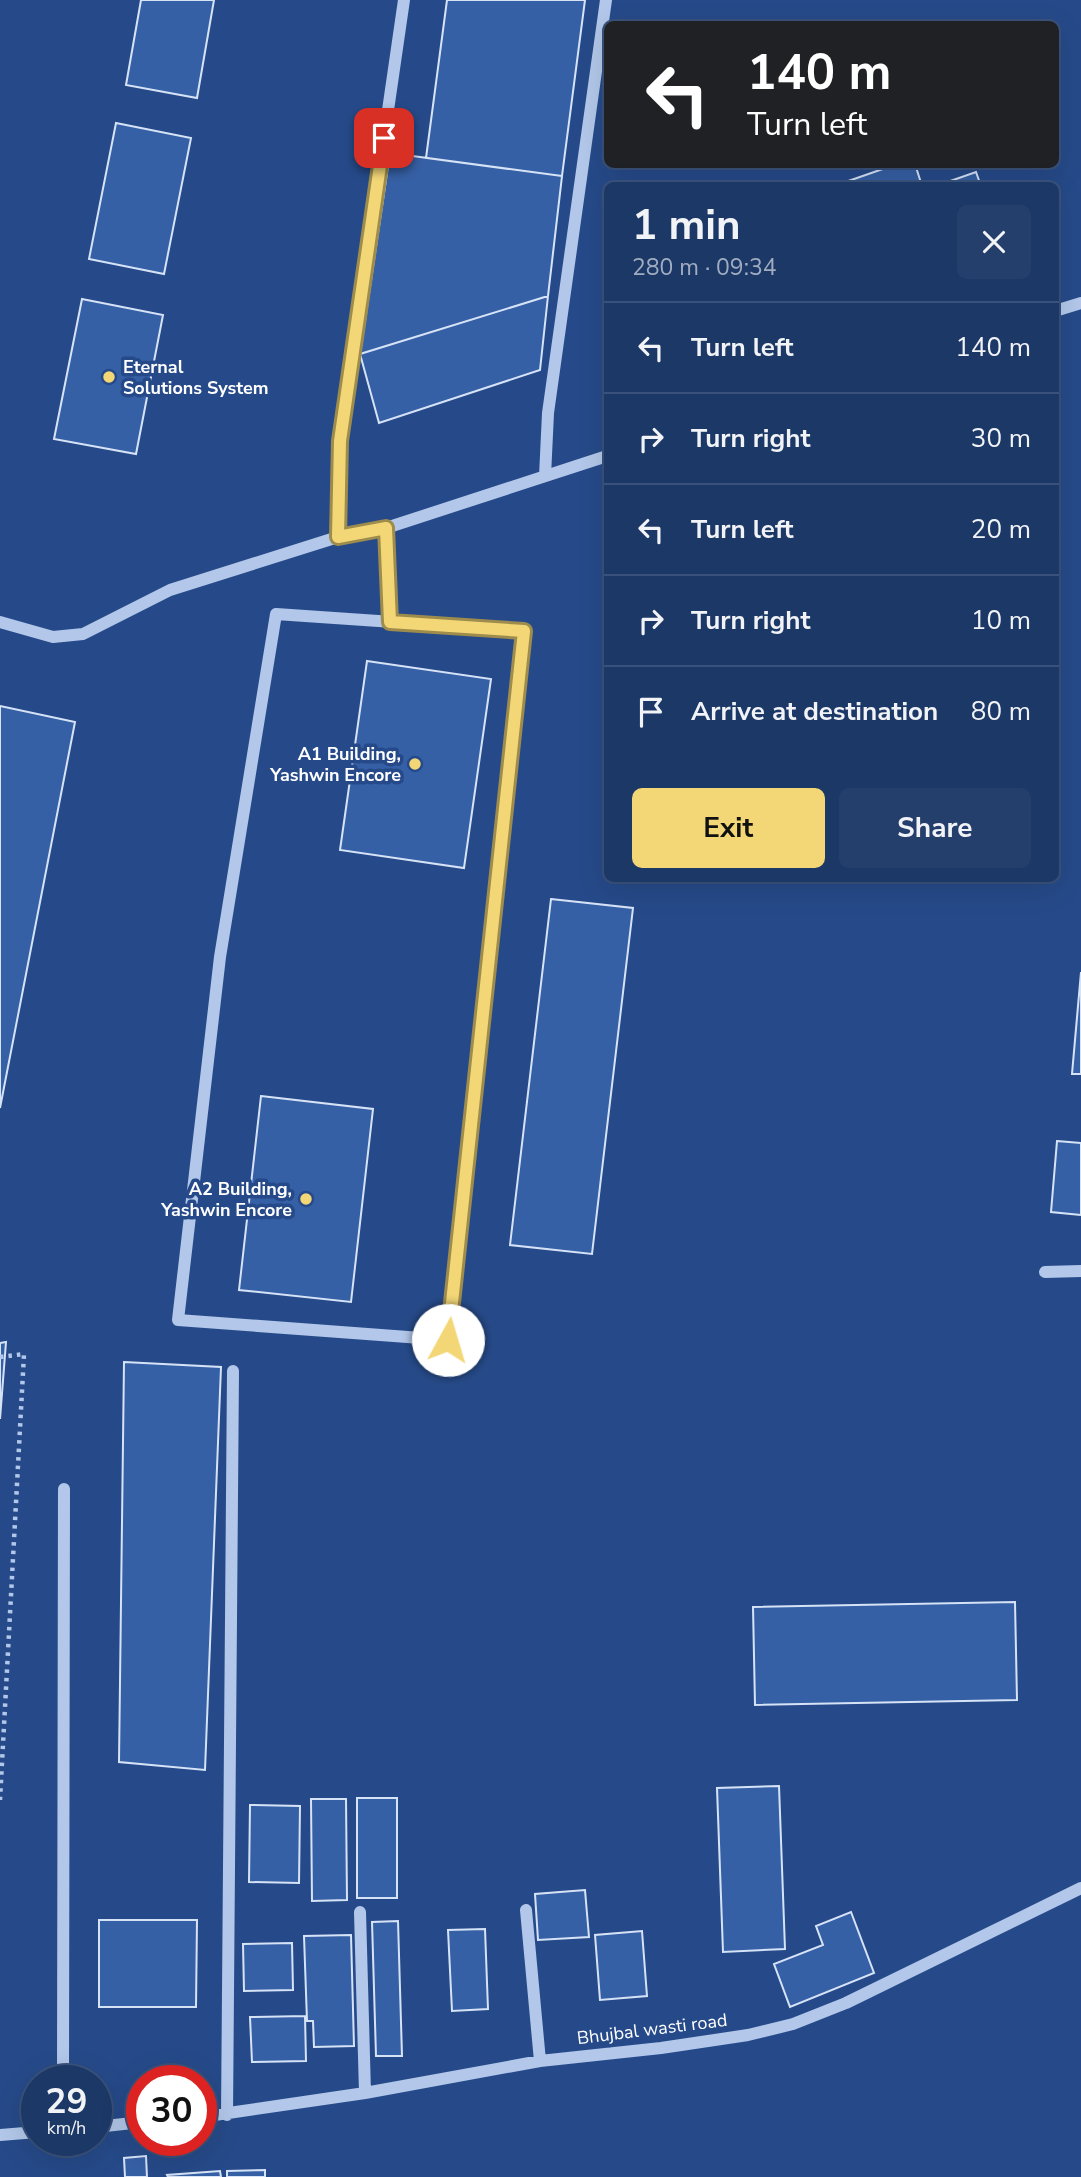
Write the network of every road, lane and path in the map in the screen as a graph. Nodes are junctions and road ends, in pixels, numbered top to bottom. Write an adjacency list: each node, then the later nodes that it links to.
1 (404, 0): 8 (street)
2 (606, 0): 6 (street)
3 (1081, 303): 4 (street)
4 (1059, 310)
5 (604, 457): 6 (street)
6 (545, 476): 7 (street)
7 (386, 528): 8 (street); 10 (street)
8 (338, 537): 9 (street)
9 (0, 622)
10 (390, 622): 10 (street)
11 (1081, 1271): 12 (street)
12 (1045, 1272)
13 (0, 1357): 16 (path)
14 (233, 1371): 23 (street)
15 (64, 1489): 21 (street)
16 (0, 1800)
17 (1081, 1888): 20 (street, Bhujbal wasti road)
18 (526, 1910): 20 (street)
19 (360, 1912): 22 (street)
20 (540, 2061): 22 (street, Bhujbal wasti road)
21 (63, 2065)
22 (365, 2093): 23 (street, Bhujbal wasti road)
23 (227, 2115): 24 (street, Bhujbal wasti road)
24 (217, 2116)
25 (21, 2133): 26 (street)
26 (0, 2135)

